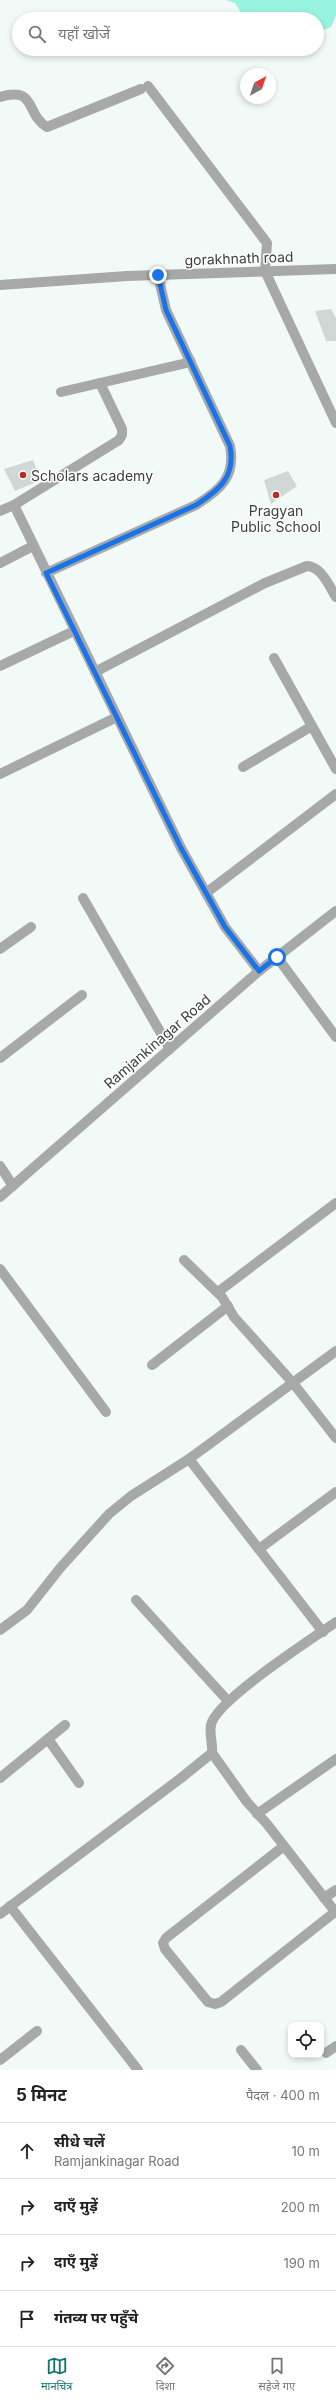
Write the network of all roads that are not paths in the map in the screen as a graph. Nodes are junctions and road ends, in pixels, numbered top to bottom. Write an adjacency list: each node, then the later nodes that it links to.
1 (0, 97): 3 (street)
2 (336, 269): 3 (street, gorakhnath road)
3 (265, 271): 4 (street, gorakhnath road); 9 (street)
4 (158, 275): 5 (street, gorakhnath road); 6 (street)
5 (0, 285)
6 (191, 362): 7 (street); 14 (street)
7 (100, 383): 8 (street); 10 (street)
8 (61, 392)
9 (336, 423)
10 (14, 505): 11 (street); 12 (street)
11 (0, 511)
12 (33, 546): 13 (street); 14 (street)
13 (0, 563)
14 (46, 573): 16 (street)
15 (336, 597): 19 (street)
16 (74, 630): 18 (street); 19 (street)
17 (274, 658): 21 (street)
18 (0, 666)
19 (95, 672): 20 (street)
20 (117, 717): 24 (street); 26 (street)
21 (312, 726): 22 (street); 23 (street)
22 (243, 767)
23 (336, 769)
24 (0, 774)
25 (336, 794): 26 (street)
26 (206, 893): 32 (street)
27 (83, 898): 35 (street)
28 (336, 911): 31 (street, Ramjankinagar Road)
29 (31, 927): 30 (street)
30 (0, 949)
31 (277, 957): 32 (street, Ramjankinagar Road); 34 (street)
32 (259, 971): 35 (street, Ramjankinagar Road)
33 (82, 995): 36 (street)
34 (336, 1037)
35 (170, 1049): 38 (street, Ramjankinagar Road)
36 (0, 1058)
37 (0, 1166): 38 (street)
38 (13, 1186): 39 (street, Ramjankinagar Road)
39 (0, 1197)
40 (336, 1203): 43 (street)
41 (184, 1260): 43 (street)
42 (0, 1269): 48 (street)
43 (218, 1292): 44 (street)
44 (228, 1306): 46 (street); 47 (street)
45 (336, 1351): 47 (street)
46 (152, 1365)
47 (292, 1383): 49 (street); 50 (street)
48 (106, 1412)
49 (336, 1438)
50 (189, 1459): 52 (street); 55 (street)
51 (336, 1492): 52 (street)
52 (259, 1549): 56 (street)
53 (136, 1600): 57 (street)
54 (336, 1622): 56 (street)
55 (0, 1630)
56 (323, 1632): 57 (street)
57 (228, 1701): 60 (street)
58 (65, 1725): 59 (street)
59 (48, 1739): 62 (street); 63 (street)
60 (212, 1753): 64 (street); 68 (street)
61 (336, 1759): 64 (street)
62 (0, 1778)
63 (79, 1783)
64 (258, 1814): 65 (street)
65 (284, 1846): 67 (street); 69 (street)
66 (336, 1890): 67 (street)
67 (324, 1898): 69 (street)
68 (10, 1906): 70 (street); 76 (street)
69 (336, 1912)
70 (0, 1914)
71 (37, 2031): 75 (street)
72 (336, 2046): 74 (street)
73 (240, 2050): 77 (street)
74 (326, 2053)
75 (0, 2060)
76 (138, 2070)
77 (257, 2070)

